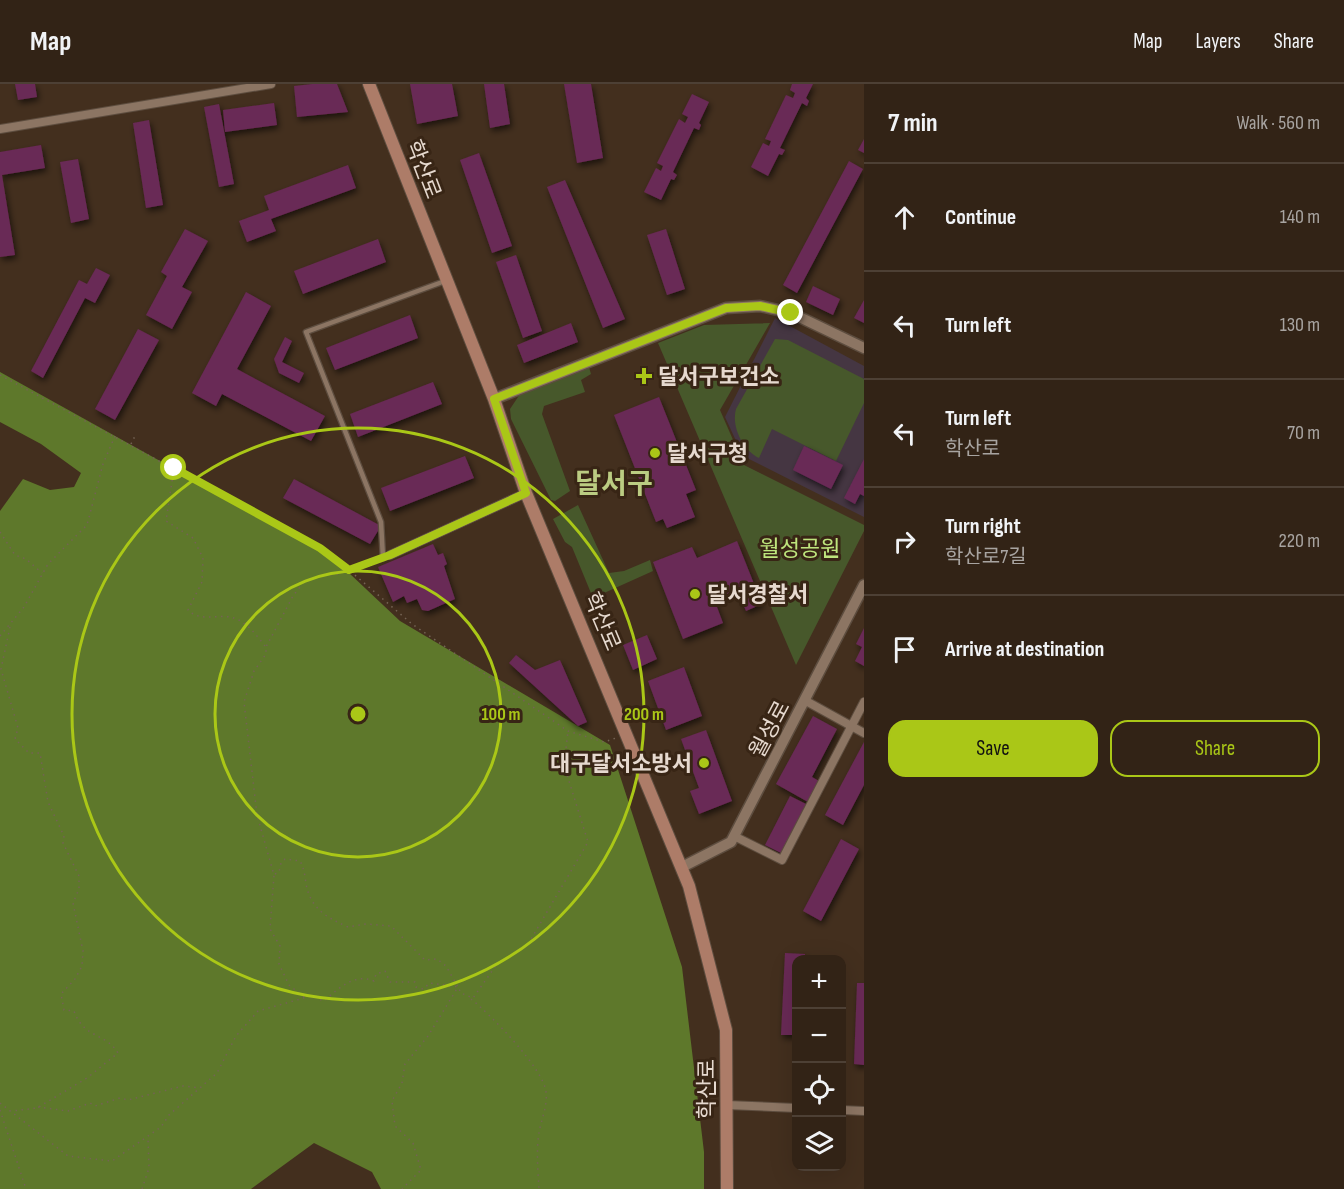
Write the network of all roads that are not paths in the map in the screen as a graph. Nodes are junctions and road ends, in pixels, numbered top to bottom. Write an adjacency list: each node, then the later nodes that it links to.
1 (271, 84): 3 (street)
2 (369, 84): 4 (main road, 학산로)
3 (0, 129)
4 (446, 281): 6 (main road, 학산로); 8 (lane)
5 (864, 348): 6 (street)
6 (494, 399): 7 (main road, 학산로)
7 (526, 493): 8 (street); 15 (main road, 학산로)
8 (387, 556)
9 (864, 585): 10 (street, 월성로)
10 (806, 701): 12 (street); 14 (street, 월성로)
11 (864, 702): 12 (street)
12 (852, 727): 13 (street); 14 (street)
13 (864, 733)
14 (734, 836): 15 (street, 월성로)
15 (682, 867): 16 (main road, 학산로)
16 (727, 1106): 17 (street); 20 (main road, 학산로)
17 (792, 1108)
18 (846, 1110): 19 (street)
19 (864, 1111)
20 (727, 1189)

